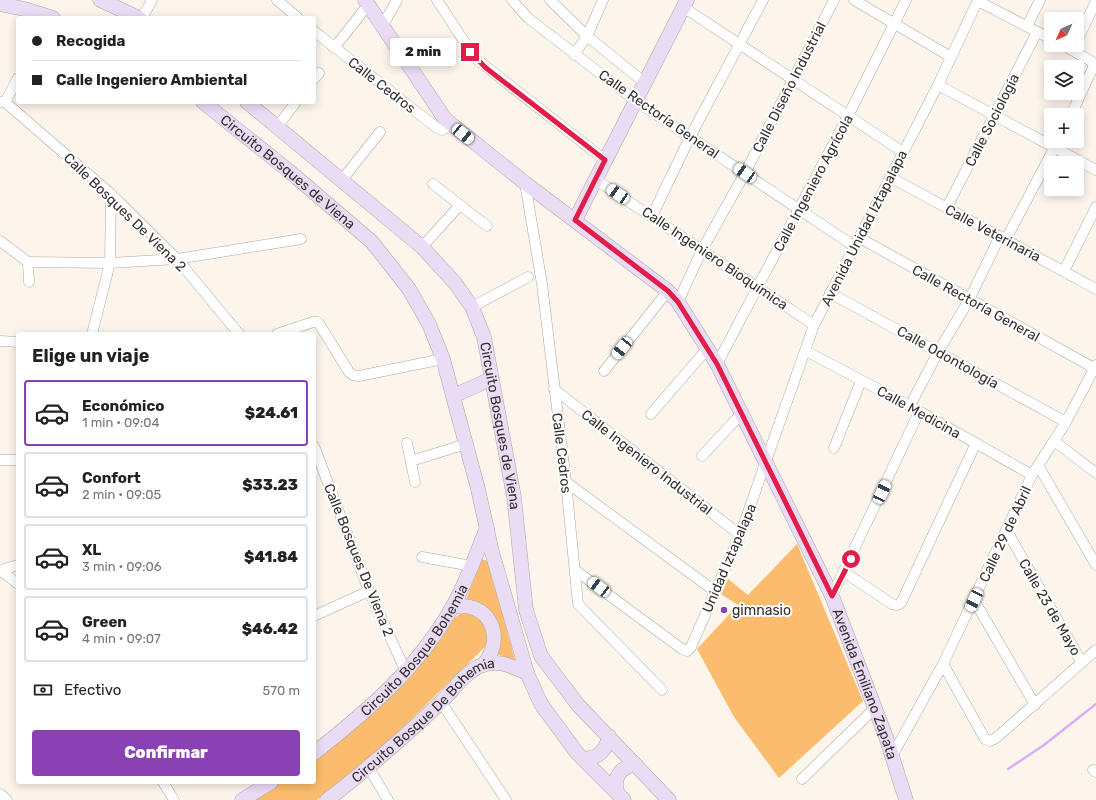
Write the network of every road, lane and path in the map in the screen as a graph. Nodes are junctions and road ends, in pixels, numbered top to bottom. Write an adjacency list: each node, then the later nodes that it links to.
1 (100, 0): 21 (main road)
2 (152, 0): 22 (street)
3 (277, 0): 23 (street)
4 (397, 0): 25 (street)
5 (437, 0): 58 (street)
6 (512, 0): 35 (street, Calle Rectoría General)
7 (603, 0): 30 (street)
8 (763, 0): 32 (street)
9 (834, 0): 38 (street, Calle Diseño Industrial)
10 (854, 0): 24 (street)
11 (906, 0): 24 (street, Calle Ingeniero Agrícola)
12 (978, 0): 26 (street); 36 (street, Avenida Unidad Iztapalapa)
13 (1040, 0): 26 (street)
14 (552, 1): 30 (street)
15 (1096, 1): 27 (street)
16 (366, 3): 25 (main road, Avenida Emiliano Zapata); 33 (street)
17 (685, 3): 32 (street); 40 (main road)
18 (0, 4): 19 (main road)
19 (27, 13): 20 (main road)
20 (43, 16)
21 (136, 16)
22 (142, 16)
23 (296, 16)
24 (894, 24): 36 (street); 48 (street, Calle Ingeniero Agrícola)
25 (383, 25): 50 (main road, Avenida Emiliano Zapata)
26 (1027, 26): 28 (street)
27 (1084, 26)
28 (1037, 32): 31 (street); 49 (street, Calle Sociología)
29 (316, 33): 33 (street, Calle Cedros)
30 (587, 36): 35 (street); 40 (street)
31 (1044, 36)
32 (740, 44): 38 (street); 53 (street)
33 (334, 48): 50 (street, Calle Cedros)
34 (1083, 52): 37 (street)
35 (574, 54): 42 (street, Calle Rectoría General)
36 (951, 57): 41 (street, Avenida Unidad Iztapalapa)
37 (1095, 63): 47 (street)
38 (793, 80): 48 (street); 60 (street, Calle Diseño Industrial)
39 (16, 81): 43 (street)
40 (645, 83): 42 (main road)
41 (938, 85): 49 (street); 57 (street, Avenida Unidad Iztapalapa)
42 (636, 101): 53 (street, Calle Rectoría General); 58 (main road)
43 (3, 102): 66 (street, Calle Bosques De Viena 2)
44 (205, 104): 102 (main road, Circuito Bosques de Viena)
45 (249, 104): 51 (main road, Circuito Bosques de Viena)
46 (294, 104): 51 (street)
47 (1073, 108)
48 (848, 116): 57 (street); 70 (street, Calle Ingeniero Agrícola)
49 (994, 116): 54 (street); 68 (street, Calle Sociología)
50 (451, 124): 64 (main road, Avenida Emiliano Zapata)
51 (277, 127): 63 (main road, Circuito Bosques de Viena)
52 (380, 132): 63 (street)
53 (690, 137): 60 (street, Calle Rectoría General); 71 (street)
54 (1044, 138)
55 (1055, 148): 74 (street)
56 (1063, 148): 59 (street)
57 (903, 152): 61 (street, Avenida Unidad Iztapalapa)
58 (605, 160): 62 (main road)
59 (1096, 170)
60 (745, 173): 70 (street, Calle Rectoría General); 79 (street, Calle Diseño Industrial)
61 (890, 177): 68 (street, Calle Veterinaria); 77 (street, Avenida Unidad Iztapalapa)
62 (595, 179): 71 (street, Calle Ingeniero Bioquímica); 72 (main road)
63 (341, 181): 78 (main road, Circuito Bosques de Viena)
64 (525, 183): 72 (main road, Avenida Emiliano Zapata); 108 (street, Calle Cedros)
65 (433, 184): 67 (street)
66 (111, 194): 80 (street, Calle Bosques De Viena 2); 82 (street)
67 (460, 205): 73 (street); 78 (street)
68 (947, 207): 74 (street, Calle Veterinaria)
69 (1096, 207): 83 (street)
70 (799, 209): 77 (street, Calle Rectoría General); 86 (street, Calle Ingeniero Agrícola)
71 (652, 216): 79 (street, Calle Ingeniero Bioquímica)
72 (575, 220): 88 (main road, Avenida Emiliano Zapata)
73 (486, 226)
74 (1003, 237): 83 (street, Calle Veterinaria); 90 (street)
75 (301, 239): 80 (street)
76 (0, 241): 81 (street)
77 (856, 242): 89 (street, Avenida Unidad Iztapalapa); 90 (street, Calle Rectoría General)
78 (422, 247): 92 (main road, Circuito Bosques de Viena)
79 (702, 250): 86 (street, Calle Ingeniero Bioquímica); 91 (street, Calle Diseño Industrial)
80 (177, 259): 82 (street); 95 (street, Calle Bosques De Viena 2)
81 (28, 262): 82 (street); 85 (street)
82 (110, 264): 94 (street)
83 (1064, 271): 87 (street, Calle Veterinaria)
84 (528, 276): 92 (street)
85 (29, 282)
86 (757, 286): 93 (street, Calle Ingeniero Bioquímica); 103 (street, Calle Ingeniero Agrícola)
87 (1096, 289)
88 (668, 291): 91 (main road, Avenida Emiliano Zapata); 105 (street)
89 (830, 293): 93 (street, Avenida Unidad Iztapalapa); 101 (street, Calle Odontología)
90 (969, 300): 101 (street); 104 (street, Calle Rectoría General)
91 (678, 302): 99 (main road, Avenida Emiliano Zapata)
92 (472, 307): 106 (main road, Circuito Bosques de Viena)
93 (814, 324): 100 (street, Avenida Unidad Iztapalapa)
94 (93, 332)
95 (237, 332)
96 (283, 332): 102 (street)
97 (0, 341): 98 (street)
98 (16, 342)
99 (707, 349): 103 (main road, Avenida Emiliano Zapata); 112 (street)
100 (806, 351): 107 (street, Calle Medicina); 125 (street, Avenida Unidad Iztapalapa)
101 (938, 352): 110 (street); 114 (street, Calle Odontología)
102 (443, 359): 109 (main road, Circuito Bosques de Viena)
103 (717, 364): 113 (main road, Avenida Emiliano Zapata)
104 (1095, 367): 114 (street, Calle 29 de Abril)
105 (604, 371)
106 (491, 378): 109 (main road); 158 (main road, Circuito Bosques de Viena)
107 (861, 381): 110 (street, Calle Medicina); 119 (street)
108 (554, 389): 130 (street, Calle Cedros); 133 (street, Calle Ingeniero Industrial)
109 (453, 396): 118 (main road, Circuito Bosques de Viena)
110 (910, 406): 111 (street, Calle Medicina)
111 (919, 412): 117 (street, Calle Medicina); 140 (street)
112 (651, 414)
113 (741, 414): 121 (street); 125 (main road, Avenida Emiliano Zapata)
114 (1066, 422): 115 (street, Calle 29 de Abril)
115 (1054, 441): 126 (street, Calle 29 de Abril); 127 (street)
116 (407, 443): 124 (street)
117 (976, 443): 128 (street, Calle Medicina); 140 (street)
118 (466, 444): 124 (street); 131 (main road, Circuito Bosques de Viena)
119 (834, 448)
120 (316, 451): 142 (street, Calle Bosques De Viena 2)
121 (702, 456)
122 (0, 460): 123 (street)
123 (16, 460)
124 (410, 461): 129 (street)
125 (766, 463): 133 (street, Unidad Iztapalapa); 144 (main road, Avenida Emiliano Zapata)
126 (1038, 465): 128 (street, Calle 29 de Abril); 135 (street)
127 (1095, 471)
128 (1032, 475): 132 (street, Calle 29 de Abril)
129 (415, 482)
130 (566, 482): 139 (street, Calle Cedros); 143 (street)
131 (487, 528): 137 (main road, Circuito Bosque Bohemia); 153 (main road, Circuito Bosques de Viena)
132 (1007, 531): 145 (street, Calle 29 de Abril); 149 (street, Calle 23 de Mayo)
133 (740, 534): 143 (street, Unidad Iztapalapa)
134 (422, 557): 137 (street)
135 (1096, 565)
136 (16, 566): 138 (street)
137 (472, 566): 146 (main road, Circuito Bosque Bohemia)
138 (0, 570): 141 (street)
139 (575, 570): 143 (street, Unidad Iztapalapa); 154 (street, Calle Cedros)
140 (844, 572): 144 (street)
141 (16, 582)
142 (369, 591): 147 (street); 152 (street, Calle Bosques De Viena 2)
143 (716, 592)
144 (832, 596): 157 (main road, Avenida Emiliano Zapata)
145 (974, 600): 150 (street, Calle 29 de Abril); 156 (street)
146 (452, 608): 151 (main road); 152 (main road, Circuito Bosque Bohemia)
147 (316, 615)
148 (1096, 651): 149 (street)
149 (1082, 662): 156 (street)
150 (943, 664): 156 (street); 160 (street, Calle 29 de Abril)
151 (483, 665): 153 (main road, Circuito Bosque De Bohemia); 155 (main road, Circuito Bosque De Bohemia)
152 (406, 672): 159 (main road, Circuito Bosque Bohemia)
153 (527, 673): 161 (main road, Circuito Bosques de Viena)
154 (662, 690)
155 (441, 702): 163 (main road, Circuito Bosque De Bohemia); 174 (street)
156 (1035, 705)
157 (874, 709): 160 (main road, Avenida Emiliano Zapata); 164 (street)
158 (608, 736): 161 (main road); 162 (main road, Circuito Bosques de Viena)
159 (316, 751)
160 (892, 756): 176 (main road, Avenida Emiliano Zapata)
161 (583, 759): 168 (main road, Circuito Bosques de Viena)
162 (636, 765): 168 (main road); 175 (main road, Circuito Bosques de Viena)
163 (369, 768): 172 (main road, Circuito Bosque De Bohemia); 173 (street)
164 (802, 779)
165 (164, 784): 170 (street)
166 (268, 784): 171 (main road)
167 (0, 794): 169 (street)
168 (621, 797)
169 (7, 800)
170 (174, 800)
171 (242, 800)
172 (327, 800)
173 (388, 800)
174 (506, 800)
175 (669, 800)
176 (906, 800)

